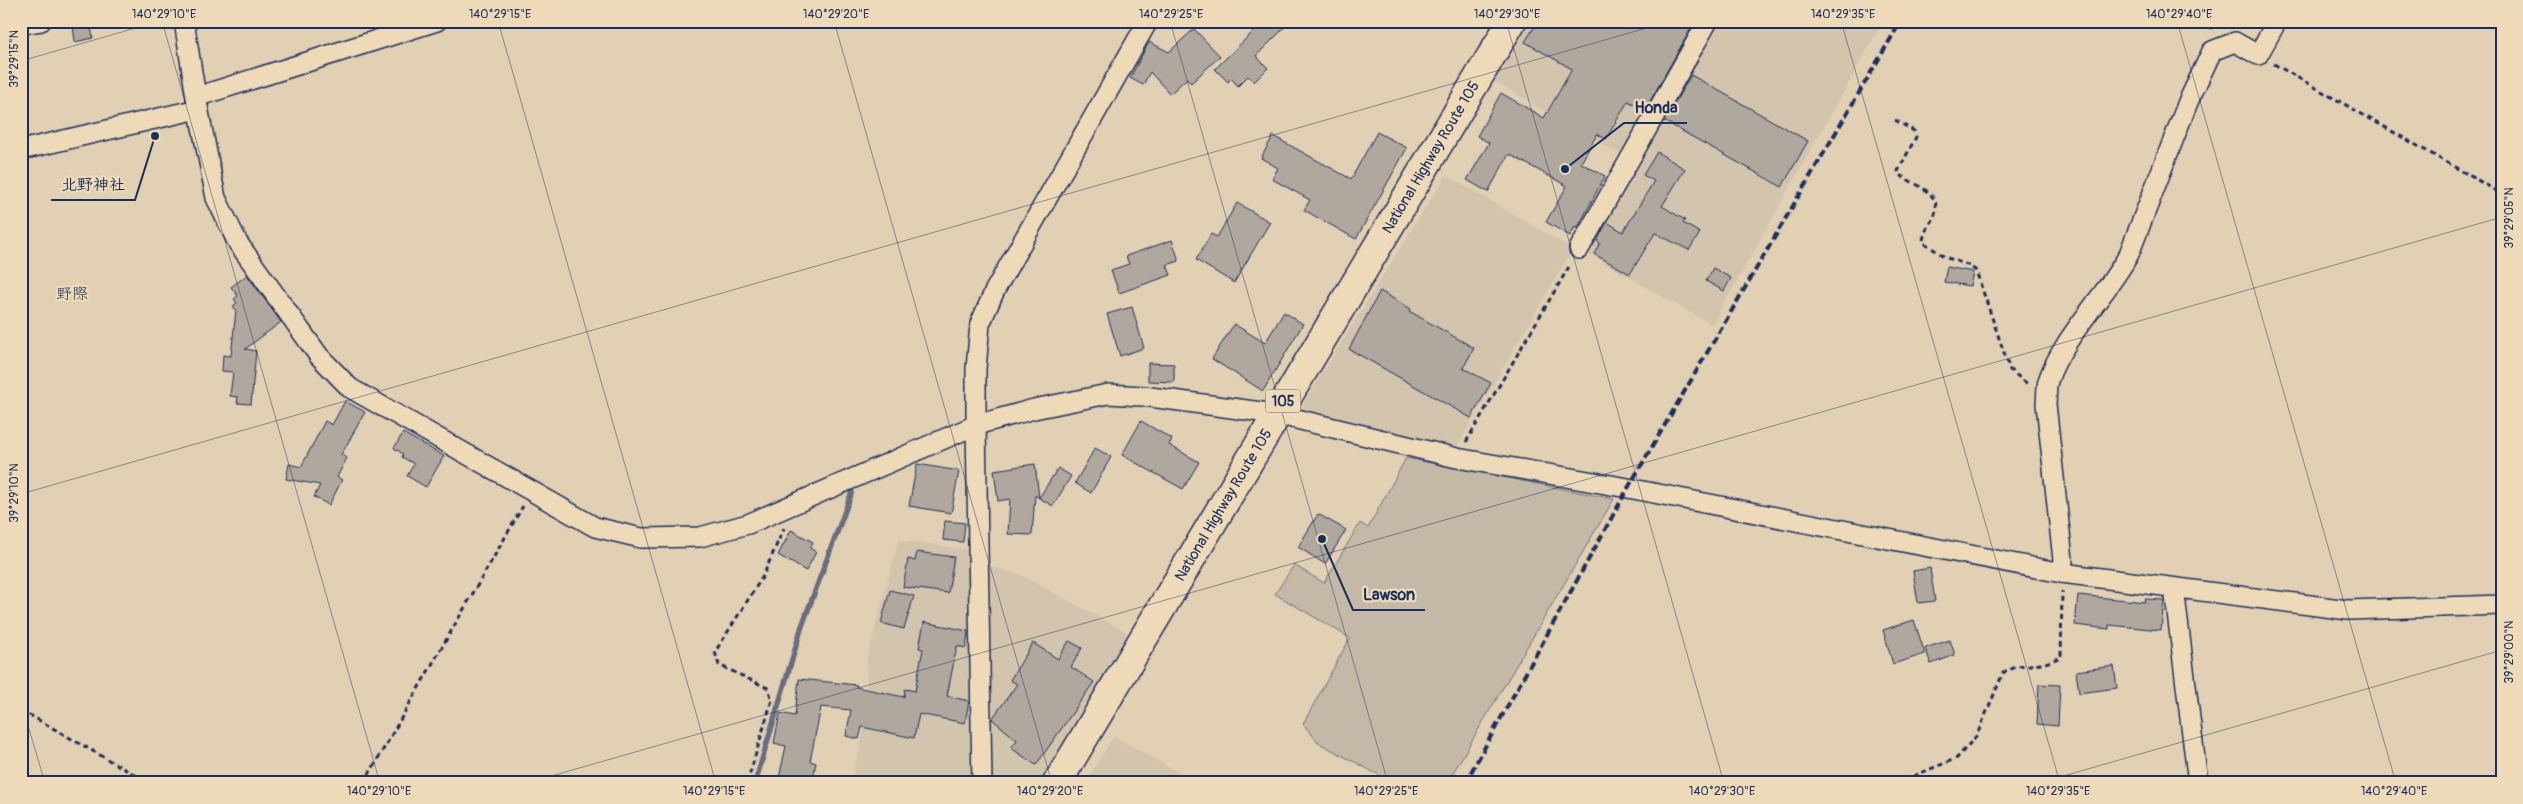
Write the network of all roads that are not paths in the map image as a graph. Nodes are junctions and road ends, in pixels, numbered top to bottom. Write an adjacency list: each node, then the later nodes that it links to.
1 (41, 21): 8 (street)
2 (184, 21): 9 (street)
3 (436, 21): 9 (street)
4 (1148, 21): 13 (street)
5 (1512, 21): 12 (highway, National Highway Route 105 / 105)
6 (1708, 21): 11 (street)
7 (2277, 21): 14 (street)
8 (21, 24)
9 (197, 103): 10 (street); 13 (street)
10 (21, 150)
11 (1580, 249)
12 (1276, 414): 13 (street); 14 (street); 18 (highway, National Highway Route 105 / 105)
13 (976, 425): 17 (street)
14 (2062, 573): 15 (street)
15 (2174, 588): 16 (street); 19 (street)
16 (2502, 605)
17 (982, 783)
18 (1057, 783)
19 (2198, 783)

